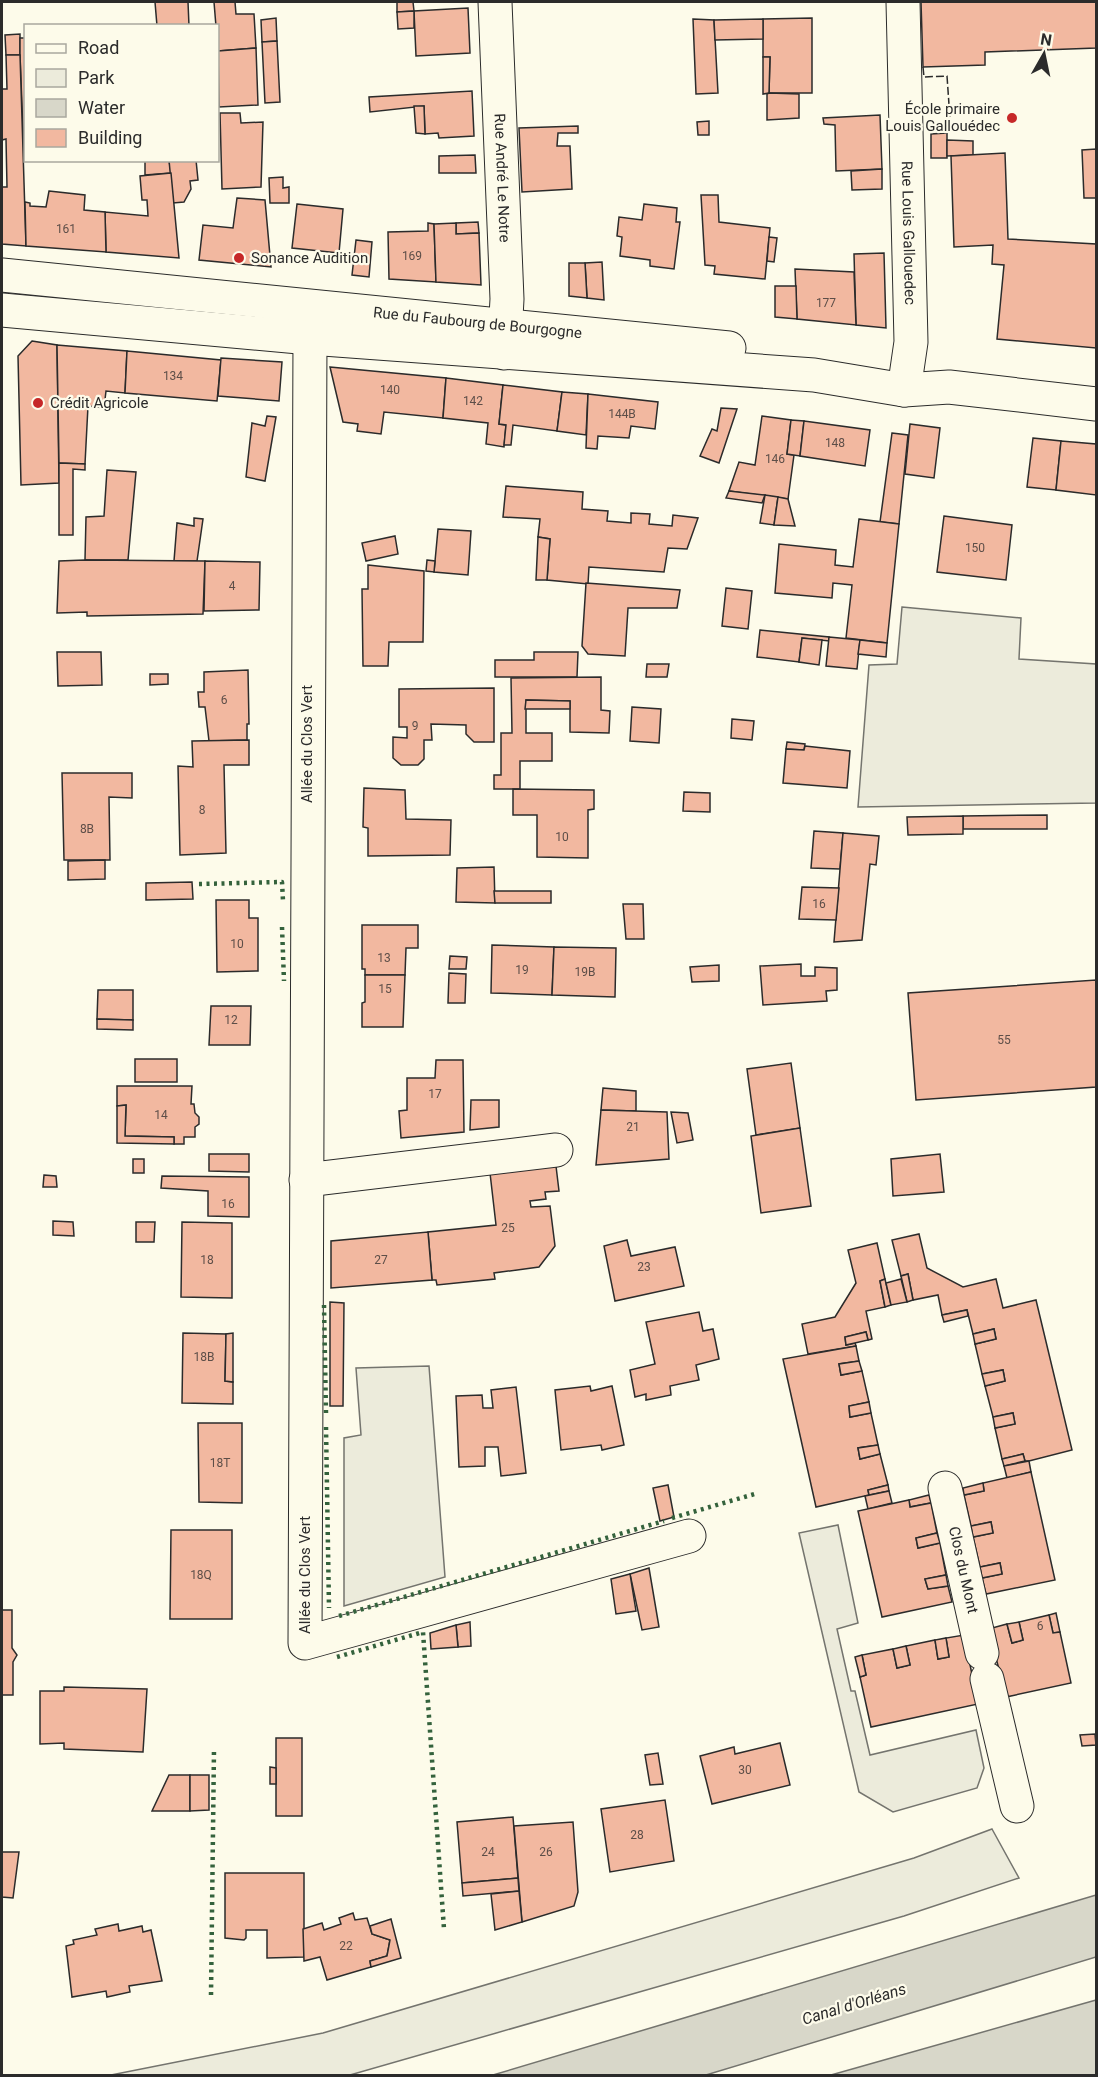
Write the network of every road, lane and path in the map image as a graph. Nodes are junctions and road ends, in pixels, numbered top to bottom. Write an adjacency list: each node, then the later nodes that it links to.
1 (495, 2): 6 (street, Rue André Le Notre)
2 (903, 2): 7 (street, Rue Louis Gallouedec)
3 (2, 275): 5 (street, Rue du Faubourg de Bourgogne)
4 (2, 310): 5 (street, Rue du Faubourg de Bourgogne)
5 (311, 323): 6 (street, Rue du Faubourg de Bourgogne); 10 (street, Allée du Clos Vert)
6 (505, 340): 7 (street, Rue du Faubourg de Bourgogne)
7 (906, 380): 8 (street, Rue du Faubourg de Bourgogne)
8 (1096, 404)
9 (556, 1150): 10 (street)
10 (306, 1180): 12 (street, Allée du Clos Vert)
11 (945, 1488): 13 (street, Clos du Mont)
12 (689, 1536)
13 (1017, 1806)

